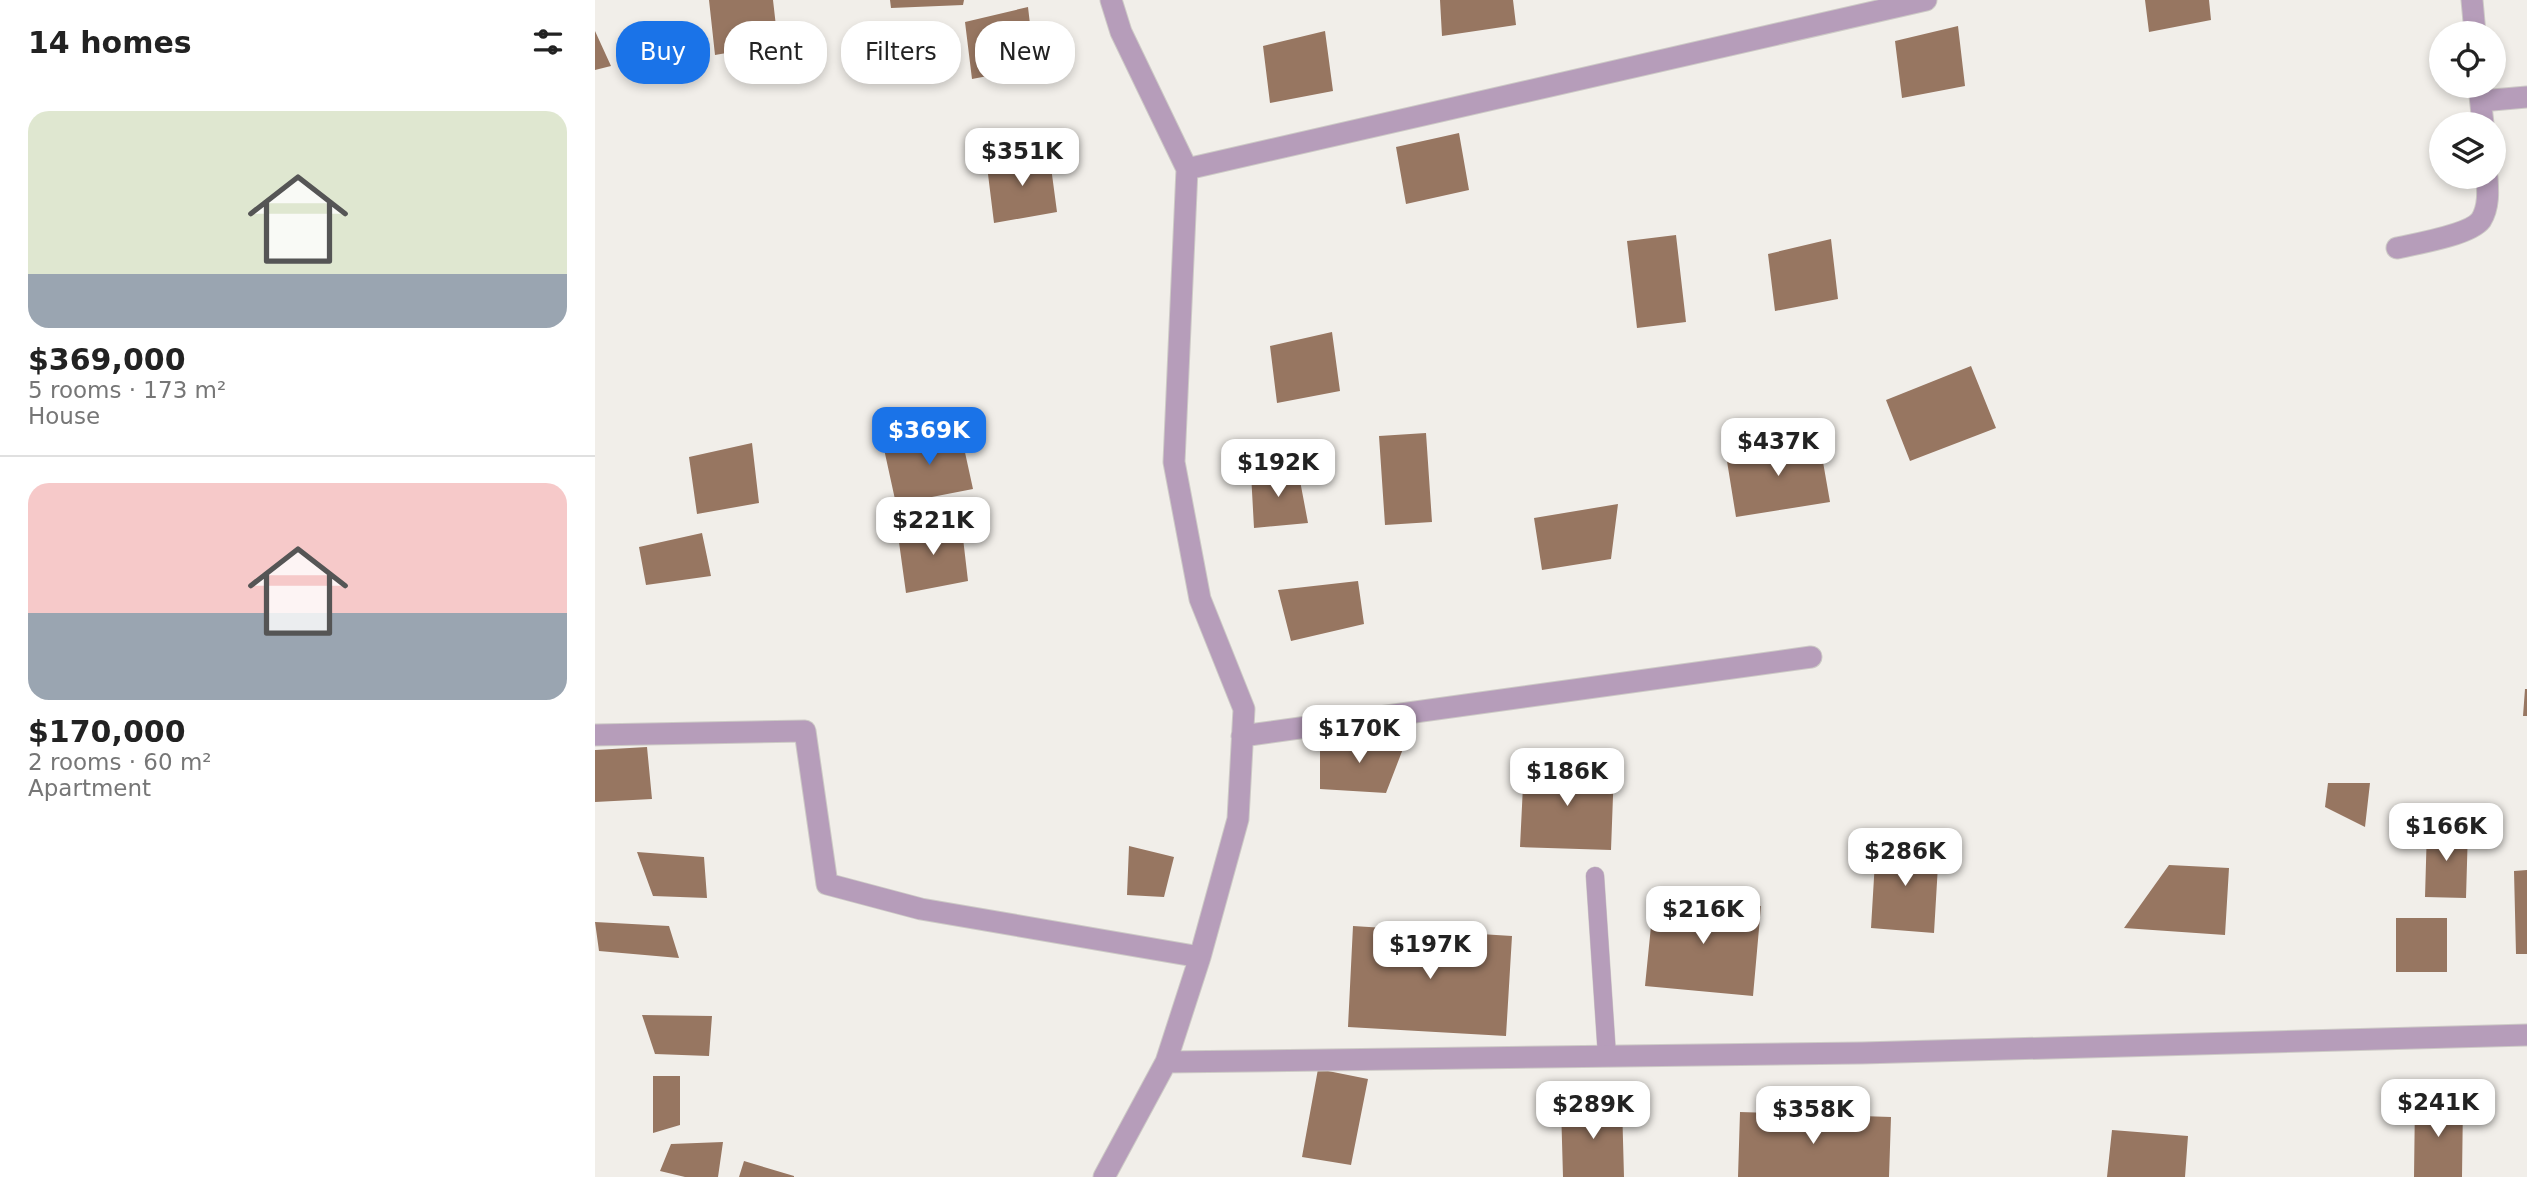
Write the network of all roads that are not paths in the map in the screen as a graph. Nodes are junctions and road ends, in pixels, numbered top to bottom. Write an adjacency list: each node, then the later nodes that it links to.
1 (1111, 0): 7 (street)
2 (1926, 0): 7 (street)
3 (2472, 0): 4 (street)
4 (2474, 21)
5 (2506, 96): 6 (street)
6 (2527, 97)
7 (1187, 169): 12 (street)
8 (2488, 189): 9 (street)
9 (2396, 248)
10 (1811, 657): 12 (street)
11 (595, 735): 14 (street)
12 (1242, 737): 14 (street)
13 (1595, 876): 16 (lane)
14 (1200, 957): 17 (street)
15 (2527, 1035): 16 (street)
16 (1607, 1056): 17 (street)
17 (1166, 1062): 18 (street)
18 (1104, 1177)

